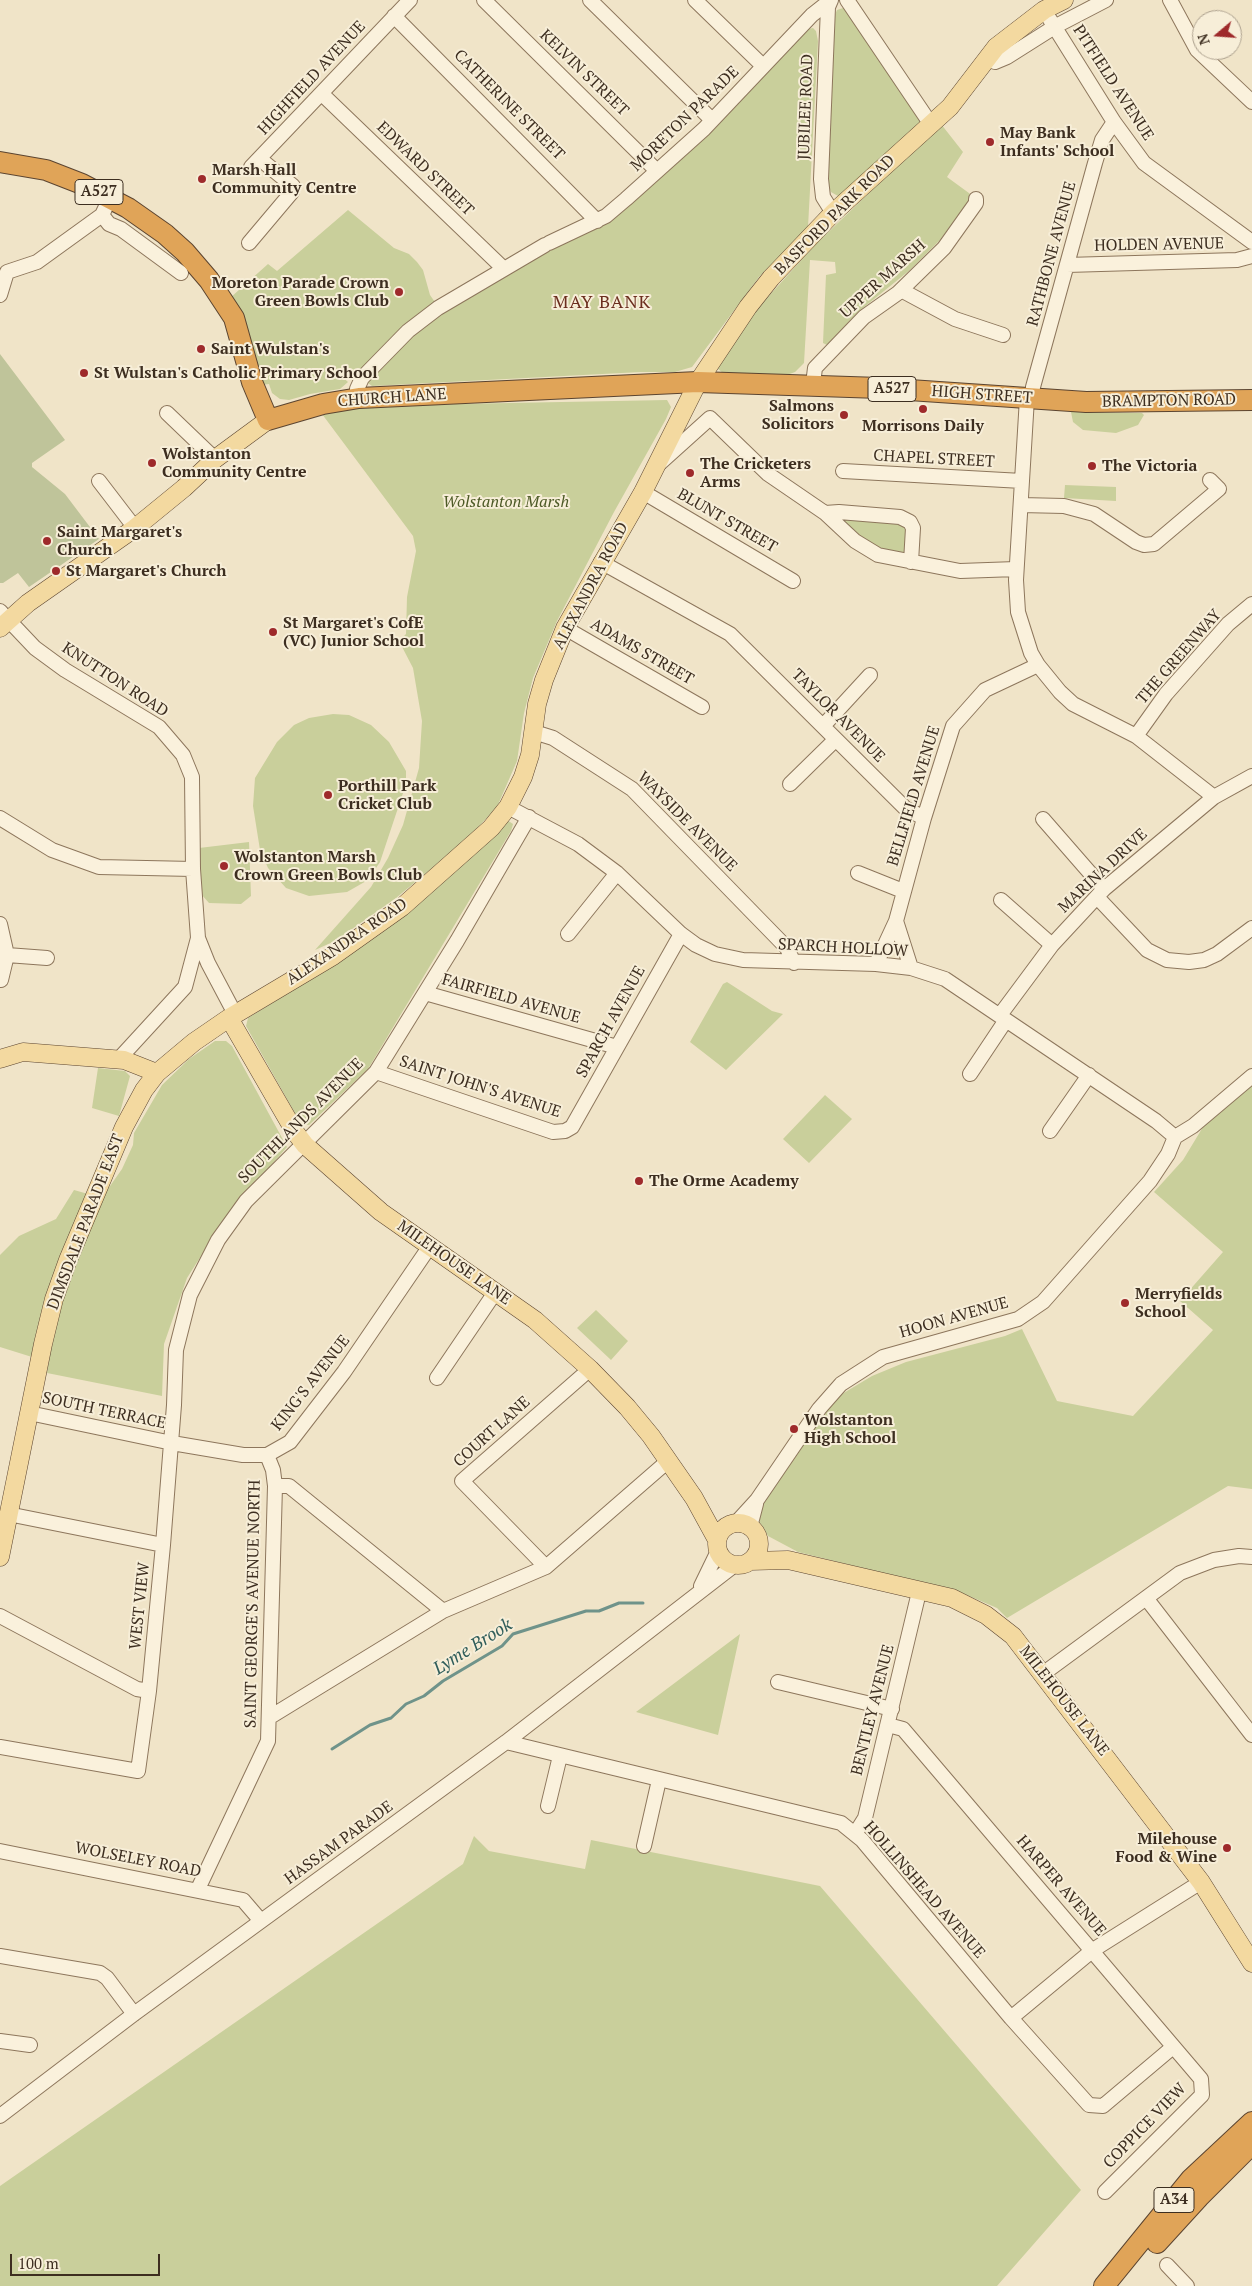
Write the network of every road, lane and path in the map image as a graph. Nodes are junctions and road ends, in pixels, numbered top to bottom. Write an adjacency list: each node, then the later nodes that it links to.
1 (410, 0): 11 (street, HIGHFIELD AVENUE)
2 (484, 0): 21 (street, KELVIN STREET)
3 (590, 0): 19 (street)
4 (695, 0): 14 (street)
5 (831, 0): 14 (street, MORETON PARADE); 24 (street, JUBILEE ROAD)
6 (847, 0): 18 (street)
7 (1064, 0): 10 (main road, BASFORD PARK ROAD)
8 (1106, 0): 12 (street)
9 (1170, 0): 16 (street)
10 (1044, 10): 12 (street, PITFIELD AVENUE); 13 (main road, BASFORD PARK ROAD)
11 (394, 16): 15 (street, HIGHFIELD AVENUE); 25 (street, CATHERINE STREET)
12 (1056, 26): 13 (street); 17 (street, PITFIELD AVENUE)
13 (986, 59): 18 (main road, BASFORD PARK ROAD)
14 (763, 66): 19 (street, MORETON PARADE)
15 (322, 94): 26 (street, HIGHFIELD AVENUE); 30 (street, EDWARD STREET)
16 (1252, 102)
17 (1114, 122): 27 (street, PITFIELD AVENUE); 29 (street, RATHBONE AVENUE)
18 (930, 123): 24 (main road, BASFORD PARK ROAD)
19 (708, 125): 21 (street, MORETON PARADE)
20 (0, 162): 23 (highway, A527)
21 (658, 171): 25 (street, MORETON PARADE)
22 (976, 198): 33 (street, UPPER MARSH)
23 (106, 207): 31 (street); 32 (street); 43 (highway, A527)
24 (833, 213): 36 (main road, BASFORD PARK ROAD)
25 (597, 221): 30 (street, MORETON PARADE)
26 (256, 240)
27 (1252, 242)
28 (1252, 256): 29 (street, HOLDEN AVENUE)
29 (1067, 265): 39 (street, RATHBONE AVENUE)
30 (503, 268): 38 (street, MORETON PARADE)
31 (3, 270): 34 (street)
32 (181, 273)
33 (901, 290): 35 (street); 37 (street, UPPER MARSH)
34 (0, 295)
35 (1003, 335)
36 (698, 382): 37 (highway, HIGH STREET / A527); 38 (highway, CHURCH LANE / A527); 45 (main road, ALEXANDRA ROAD)
37 (813, 384): 39 (highway, HIGH STREET / A527)
38 (359, 398): 43 (highway, CHURCH LANE / A527)
39 (1029, 398): 41 (highway, HIGH STREET / A527); 49 (street, RATHBONE AVENUE)
40 (1252, 400): 41 (highway, BRAMPTON ROAD / A527)
41 (1086, 402)
42 (167, 413): 44 (street)
43 (268, 420): 44 (main road, CHURCH LANE)
44 (215, 458): 53 (main road, CHURCH LANE)
45 (655, 467): 50 (main road, ALEXANDRA ROAD); 52 (street)
46 (843, 471): 49 (street, CHAPEL STREET)
47 (1210, 480): 51 (street)
48 (99, 481): 53 (street)
49 (1022, 484): 51 (street, RATHBONE AVENUE)
50 (643, 492): 54 (main road, ALEXANDRA ROAD); 57 (street, BLUNT STREET)
51 (1021, 505): 56 (street, RATHBONE AVENUE)
52 (824, 513): 55 (street); 55 (street)
53 (135, 528): 59 (main road, CHURCH LANE)
54 (601, 562): 60 (main road, ALEXANDRA ROAD); 64 (street, TAYLOR AVENUE)
55 (911, 562): 56 (street)
56 (1016, 569): 61 (street, RATHBONE AVENUE)
57 (793, 580)
58 (1252, 604): 66 (street, THE GREENWAY)
59 (2, 620): 76 (street, KNUTTON ROAD)
60 (565, 628): 63 (street, ADAMS STREET); 65 (main road, ALEXANDRA ROAD)
61 (1038, 665): 66 (street, RATHBONE AVENUE); 74 (street, BELLFIELD AVENUE)
62 (870, 675): 64 (street)
63 (702, 707)
64 (824, 725): 67 (street, TAYLOR AVENUE)
65 (534, 732): 71 (main road, ALEXANDRA ROAD); 91 (street, WAYSIDE AVENUE)
66 (1136, 736): 70 (street, RATHBONE AVENUE)
67 (836, 740): 69 (street); 74 (street, TAYLOR AVENUE)
68 (1252, 776): 70 (street, MARINA DRIVE)
69 (790, 784)
70 (1214, 797): 80 (street, MARINA DRIVE)
71 (508, 806): 72 (street, SPARCH HOLLOW); 96 (main road, ALEXANDRA ROAD)
72 (529, 817): 77 (street, SPARCH HOLLOW); 95 (street, SOUTHLANDS AVENUE)
73 (0, 818): 76 (street)
74 (924, 818): 79 (street, BELLFIELD AVENUE)
75 (1043, 819): 80 (street)
76 (193, 869): 87 (street, KNUTTON ROAD)
77 (617, 873): 85 (street); 86 (street, SPARCH HOLLOW)
78 (858, 873): 79 (street)
79 (903, 891): 82 (street, BELLFIELD AVENUE)
80 (1101, 893): 84 (street); 88 (street, MARINA DRIVE)
81 (1001, 900): 88 (street)
82 (896, 921): 92 (street, BELLFIELD AVENUE); 93 (street)
83 (0, 924): 89 (street)
84 (1252, 928)
85 (568, 934)
86 (680, 934): 91 (street, SPARCH HOLLOW); 98 (street, SPARCH AVENUE)
87 (198, 938): 96 (street); 100 (street)
88 (1052, 945): 97 (street, MARINA DRIVE)
89 (7, 955): 90 (street); 94 (street)
90 (47, 958)
91 (794, 963): 92 (street, SPARCH HOLLOW)
92 (876, 964): 93 (street, SPARCH HOLLOW)
93 (911, 968): 97 (street, SPARCH HOLLOW)
94 (1, 980)
95 (425, 993): 98 (street, FAIRFIELD AVENUE); 102 (street, SOUTHLANDS AVENUE)
96 (231, 1012): 101 (main road, DIMSDALE PARADE EAST); 109 (main road, MILEHOUSE LANE)
97 (1003, 1017): 103 (street, MARINA DRIVE); 104 (street, SPARCH HOLLOW)
98 (618, 1047): 106 (street, SPARCH AVENUE)
99 (0, 1059): 100 (main road)
100 (118, 1060): 101 (main road)
101 (158, 1072): 114 (main road, DIMSDALE PARADE EAST)
102 (376, 1072): 106 (street, SAINT JOHN'S AVENUE); 109 (street, SOUTHLANDS AVENUE)
103 (970, 1074)
104 (1089, 1075): 107 (street); 108 (street, SPARCH HOLLOW)
105 (1252, 1076): 108 (street)
106 (572, 1127)
107 (1050, 1131)
108 (1175, 1137): 121 (street, HOON AVENUE)
109 (305, 1145): 110 (main road, MILEHOUSE LANE); 115 (street, SOUTHLANDS AVENUE)
110 (430, 1246): 111 (main road, MILEHOUSE LANE); 116 (street, KING'S AVENUE)
111 (496, 1291): 112 (main road, MILEHOUSE LANE); 113 (street)
112 (590, 1369): 117 (main road, MILEHOUSE LANE); 128 (street, COURT LANE)
113 (437, 1378)
114 (29, 1413): 115 (street, SOUTH TERRACE); 120 (main road, DIMSDALE PARADE EAST)
115 (172, 1443): 116 (street); 122 (street, WEST VIEW)
116 (267, 1456): 118 (street, SAINT GEORGE'S AVENUE NORTH)
117 (668, 1461): 119 (main road, MILEHOUSE LANE); 128 (street)
118 (275, 1486): 132 (street); 138 (street, SAINT GEORGE'S AVENUE NORTH)
119 (694, 1498): 121 (main road, MILEHOUSE LANE); 123 (main road, MILEHOUSE LANE)
120 (8, 1514): 122 (street); 125 (main road, DIMSDALE PARADE EAST)
121 (743, 1529): 123 (main road); 126 (main road, MILEHOUSE LANE); 127 (main road)
122 (163, 1545): 136 (street, WEST VIEW)
123 (718, 1546): 127 (main road); 130 (street, HASSAM PARADE)
124 (1252, 1557): 131 (street)
125 (0, 1558)
126 (788, 1560): 127 (main road, MILEHOUSE LANE); 129 (main road, MILEHOUSE LANE)
127 (743, 1562): 130 (street, HASSAM PARADE)
128 (546, 1568): 132 (street)
129 (919, 1592): 134 (main road, MILEHOUSE LANE); 137 (street, BENTLEY AVENUE)
130 (695, 1595): 141 (street, HASSAM PARADE)
131 (1146, 1598): 134 (street); 140 (street)
132 (444, 1611): 138 (street)
133 (0, 1616): 136 (street)
134 (1044, 1673): 149 (main road, MILEHOUSE LANE)
135 (778, 1682): 137 (street)
136 (149, 1691): 142 (street, WEST VIEW)
137 (892, 1709): 139 (street, BENTLEY AVENUE)
138 (270, 1717): 150 (street, SAINT GEORGE'S AVENUE NORTH)
139 (888, 1725): 146 (street, BENTLEY AVENUE); 152 (street, HARPER AVENUE)
140 (1252, 1735)
141 (506, 1742): 143 (street, HOLLINSHEAD AVENUE); 151 (street, HASSAM PARADE)
142 (0, 1747)
143 (560, 1756): 144 (street, HOLLINSHEAD AVENUE); 145 (street)
144 (659, 1780): 146 (street, HOLLINSHEAD AVENUE); 147 (street)
145 (548, 1806)
146 (855, 1834): 156 (street, HOLLINSHEAD AVENUE)
147 (644, 1846)
148 (0, 1851): 150 (street, WOLSELEY ROAD)
149 (1201, 1882): 152 (street); 154 (main road, MILEHOUSE LANE)
150 (198, 1889): 151 (street, WOLSELEY ROAD)
151 (261, 1921): 155 (street, HASSAM PARADE)
152 (1093, 1950): 156 (street); 159 (street, HARPER AVENUE)
153 (0, 1956): 155 (street)
154 (1252, 1963)
155 (134, 2014): 161 (street, HASSAM PARADE)
156 (1011, 2018): 159 (street, HOLLINSHEAD AVENUE)
157 (0, 2041): 158 (street)
158 (30, 2045)
159 (1173, 2047): 160 (street, HARPER AVENUE)
160 (1201, 2079): 164 (street, COPPICE VIEW)
161 (0, 2116)
162 (1252, 2122): 166 (highway, A34)
163 (1252, 2144): 167 (highway, A34)
164 (1105, 2192)
165 (1168, 2265): 168 (street)
166 (1104, 2286)
167 (1121, 2286)
168 (1187, 2286)

